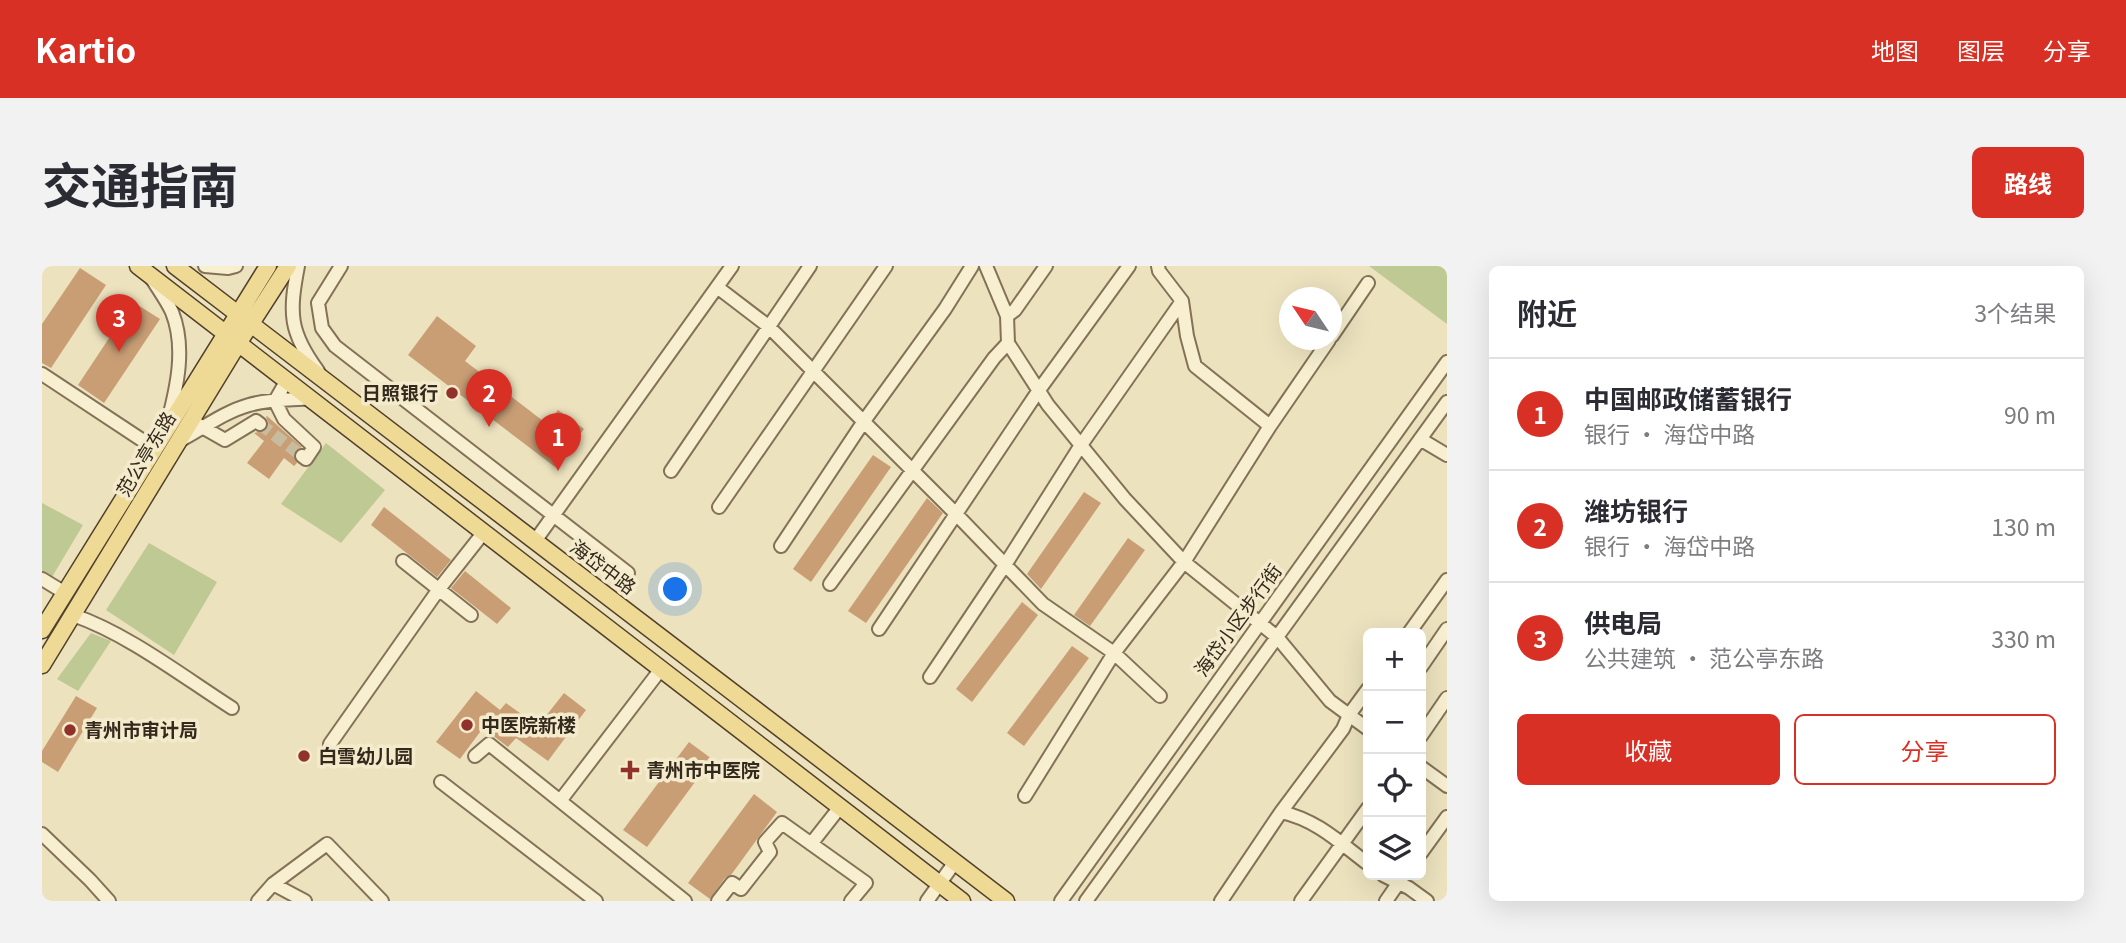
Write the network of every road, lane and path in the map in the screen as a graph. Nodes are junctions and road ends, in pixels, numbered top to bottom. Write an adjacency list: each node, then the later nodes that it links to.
1 (175, 266): 21 (main road, 海岱中路)
2 (205, 266): 3 (street)
3 (236, 266)
4 (268, 266): 21 (main road, 范公亭东路)
5 (288, 266): 21 (main road, 范公亭东路)
6 (298, 266): 31 (street)
7 (341, 266): 56 (street)
8 (732, 266): 18 (street)
9 (810, 266): 23 (street)
10 (886, 266): 28 (street)
11 (972, 266): 36 (street)
12 (986, 266): 20 (street)
13 (1046, 266): 20 (street)
14 (1129, 266): 32 (street)
15 (1157, 266): 19 (street)
16 (143, 270): 24 (main road); 40 (street)
17 (1368, 283): 22 (street)
18 (716, 287): 23 (street); 51 (street)
19 (1182, 301): 39 (street); 42 (street)
20 (1007, 316): 25 (street)
21 (244, 319): 24 (main road, 范公亭东路); 31 (main road, 海岱中路)
22 (1342, 321)
23 (768, 326): 28 (street); 47 (street)
24 (232, 337): 30 (main road); 37 (main road, 范公亭东路); 40 (main road, 范公亭东路)
25 (1008, 343): 32 (street); 46 (street)
26 (1322, 350): 39 (street)
27 (1447, 362): 64 (street, 海岱小区步行街)
28 (814, 371): 36 (street); 48 (street)
29 (42, 374): 43 (street)
30 (287, 380): 33 (main road); 34 (street)
31 (324, 380): 51 (main road, 海岱中路)
32 (1039, 390): 42 (street); 49 (street)
33 (311, 398): 34 (street); 50 (main road)
34 (275, 401): 37 (street); 45 (street)
35 (1447, 402): 41 (street)
36 (864, 421): 46 (street); 52 (street)
37 (197, 424): 38 (street); 62 (main road, 范公亭东路)
38 (260, 424)
39 (1270, 426): 54 (street)
40 (165, 431): 43 (main road, 范公亭东路)
41 (1420, 439): 44 (street); 69 (street)
42 (1080, 445): 54 (street); 55 (street)
43 (154, 448): 61 (main road, 范公亭东路)
44 (1447, 455)
45 (302, 456)
46 (912, 470): 49 (street); 59 (street)
47 (671, 471)
48 (719, 507)
49 (955, 513): 55 (street); 66 (street)
50 (484, 532): 60 (street); 73 (main road)
51 (535, 541): 98 (main road, 海岱中路)
52 (781, 546)
53 (403, 561): 60 (street)
54 (1184, 562): 64 (street); 70 (street)
55 (1005, 565): 70 (street); 74 (street)
56 (628, 573)
57 (42, 579): 61 (street)
58 (1447, 580): 65 (street)
59 (830, 584)
60 (439, 589): 63 (street); 82 (street)
61 (65, 593): 68 (main road, 范公亭东路)
62 (73, 615): 72 (main road, 范公亭东路); 78 (street)
63 (471, 615)
64 (1260, 623): 69 (street); 114 (street, 海岱小区步行街)
65 (1413, 628)
66 (879, 629)
67 (1447, 629): 71 (street)
68 (42, 630)
69 (1276, 637): 79 (street); 115 (street)
70 (1114, 653): 76 (street); 87 (street)
71 (1426, 660)
72 (42, 665)
73 (661, 668): 88 (street); 89 (main road)
74 (930, 677)
75 (1367, 691): 79 (street)
76 (1160, 696)
77 (1447, 698): 81 (street)
78 (232, 708)
79 (1349, 715): 80 (street); 90 (street)
80 (1363, 725)
81 (1426, 729)
82 (330, 744)
83 (475, 756): 88 (street)
84 (1426, 771): 86 (street)
85 (441, 782): 107 (street)
86 (1447, 786)
87 (1025, 796)
88 (560, 801): 108 (street)
89 (840, 807): 94 (street); 101 (main road)
90 (1281, 812): 95 (street); 116 (street)
91 (1363, 815): 95 (street)
92 (1447, 817): 96 (street)
93 (42, 834): 104 (street)
94 (811, 844): 109 (street); 110 (street)
95 (1342, 844): 97 (street); 117 (street)
96 (1426, 846)
97 (1363, 860)
98 (955, 862): 101 (street); 113 (main road, 海岱中路)
99 (1401, 880): 118 (street)
100 (1403, 880): 119 (street)
101 (939, 883): 111 (street); 112 (main road)
102 (273, 884): 103 (street); 105 (street); 106 (street)
103 (261, 900)
104 (109, 901)
105 (305, 901)
106 (382, 901)
107 (596, 901)
108 (685, 901)
109 (718, 901)
110 (851, 901)
111 (927, 901)
112 (962, 901)
113 (1006, 901)
114 (1061, 901)
115 (1086, 901)
116 (1221, 901)
117 (1301, 901)
118 (1386, 901)
119 (1427, 901)

